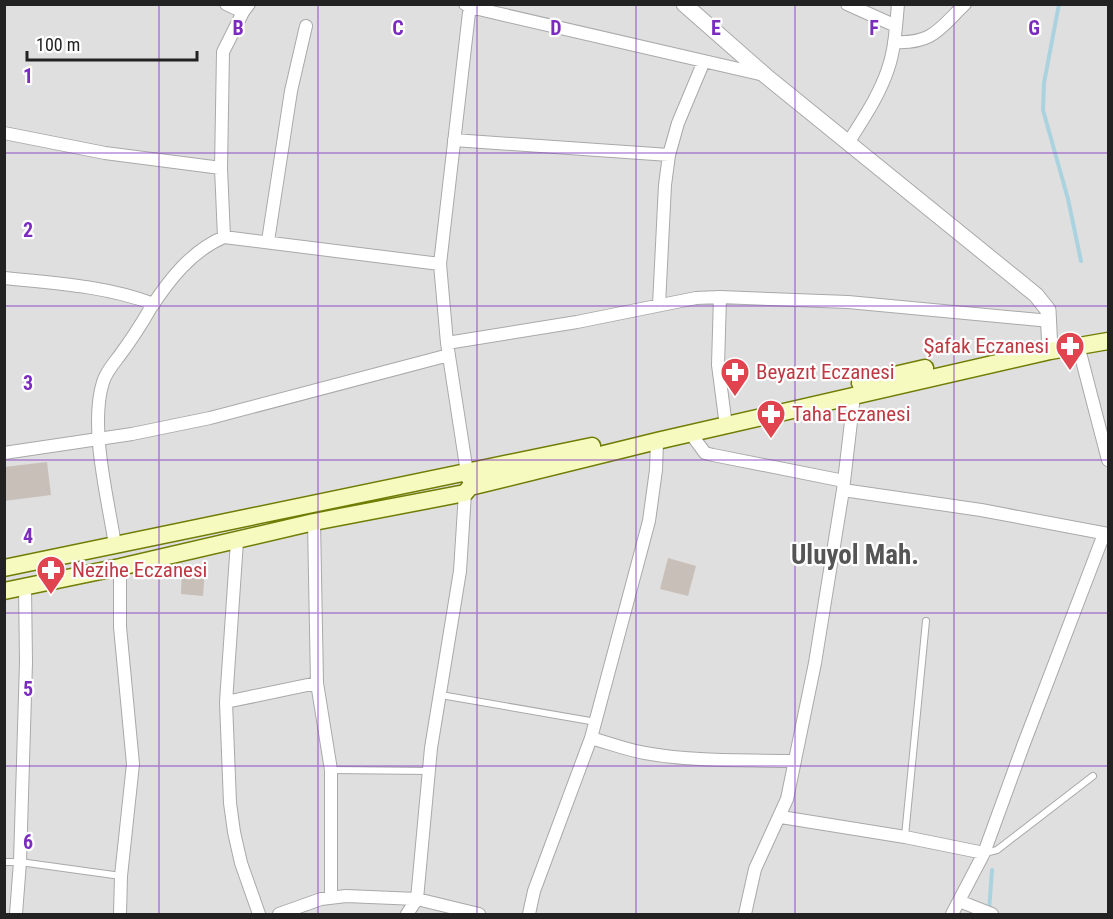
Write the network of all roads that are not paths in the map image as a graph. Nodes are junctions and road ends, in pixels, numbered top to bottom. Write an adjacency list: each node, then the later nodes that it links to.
1 (226, 4): 7 (street)
2 (684, 4): 12 (street)
3 (847, 4): 9 (street)
4 (898, 4): 9 (street)
5 (965, 4): 10 (street)
6 (468, 5): 11 (street); 14 (street)
7 (246, 8): 17 (street)
8 (306, 26): 19 (street)
9 (896, 26): 10 (street)
10 (894, 42): 15 (street)
11 (704, 61): 12 (street); 16 (street)
12 (766, 76): 15 (street)
13 (4, 133): 17 (street)
14 (454, 140): 16 (street); 20 (street)
15 (848, 143): 25 (street)
16 (669, 155): 24 (street)
17 (221, 168): 18 (street)
18 (224, 237): 19 (street); 23 (street)
19 (268, 241): 20 (street)
20 (440, 264): 30 (street)
21 (4, 278): 23 (street)
22 (720, 297): 24 (street); 25 (street); 32 (street)
23 (154, 304): 34 (street)
24 (659, 305): 30 (street)
25 (1050, 321): 28 (street)
26 (1108, 332): 28 (main road)
27 (1108, 341): 29 (main road)
28 (1050, 345): 29 (main road); 31 (main road); 32 (main road)
29 (1078, 345): 37 (street)
30 (448, 349): 34 (street); 38 (street)
31 (854, 396): 32 (main road); 39 (street)
32 (725, 421): 33 (main road); 38 (main road)
33 (691, 434): 35 (main road); 39 (street)
34 (99, 439): 36 (street); 43 (street)
35 (657, 441): 38 (main road); 52 (street)
36 (4, 453)
37 (1108, 460)
38 (467, 484): 40 (main road); 43 (main road); 50 (street)
39 (843, 486): 41 (street); 54 (street)
40 (314, 522): 42 (main road); 49 (street)
41 (1106, 534): 60 (street)
42 (237, 541): 44 (main road); 51 (street)
43 (115, 545): 45 (main road)
44 (120, 567): 46 (main road); 63 (street)
45 (4, 568)
46 (25, 587): 47 (main road); 62 (street)
47 (4, 591)
48 (926, 621): 59 (lane)
49 (317, 683): 51 (street); 55 (street)
50 (441, 695): 52 (lane); 56 (street)
51 (226, 702): 69 (street)
52 (596, 722): 53 (street)
53 (591, 738): 54 (street); 73 (street)
54 (795, 761): 58 (street)
55 (331, 770): 56 (lane); 64 (street)
56 (429, 771): 65 (street)
57 (1094, 776): 60 (lane)
58 (781, 817): 59 (street); 74 (street)
59 (905, 837): 60 (street)
60 (984, 853): 66 (street)
61 (4, 862): 62 (lane)
62 (20, 862): 63 (lane); 67 (street)
63 (121, 876): 68 (street)
64 (331, 897): 65 (street); 70 (street)
65 (417, 899): 71 (street); 72 (street)
66 (959, 901): 75 (street); 76 (street)
67 (16, 915)
68 (120, 915)
69 (260, 915)
70 (279, 915)
71 (407, 915)
72 (478, 915)
73 (529, 915)
74 (745, 915)
75 (952, 915)
76 (992, 915)

